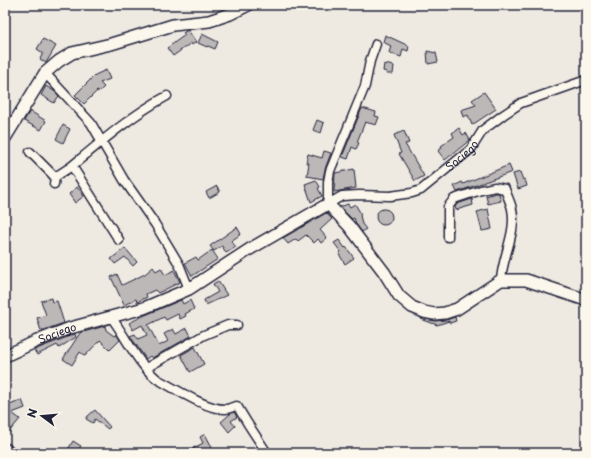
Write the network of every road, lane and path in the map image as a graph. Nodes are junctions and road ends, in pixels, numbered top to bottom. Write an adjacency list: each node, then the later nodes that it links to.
1 (248, 5): 3 (main road)
2 (376, 44): 10 (street)
3 (46, 73): 6 (main road); 7 (street)
4 (586, 80): 10 (street, Sociego)
5 (167, 96): 7 (street)
6 (5, 138)
7 (102, 141): 9 (street); 14 (street)
8 (30, 152): 9 (street)
9 (72, 166): 12 (street)
10 (328, 204): 13 (main road); 14 (main road, Sociego)
11 (448, 237): 13 (street)
12 (119, 240)
13 (501, 280): 15 (main road)
14 (189, 289): 16 (main road, Sociego)
15 (586, 300)
16 (111, 317): 18 (main road, Sociego); 19 (street)
17 (237, 325): 19 (street)
18 (5, 356)
19 (146, 368): 22 (street)
20 (5, 449): 21 (main road)
21 (11, 453)
22 (267, 453)

